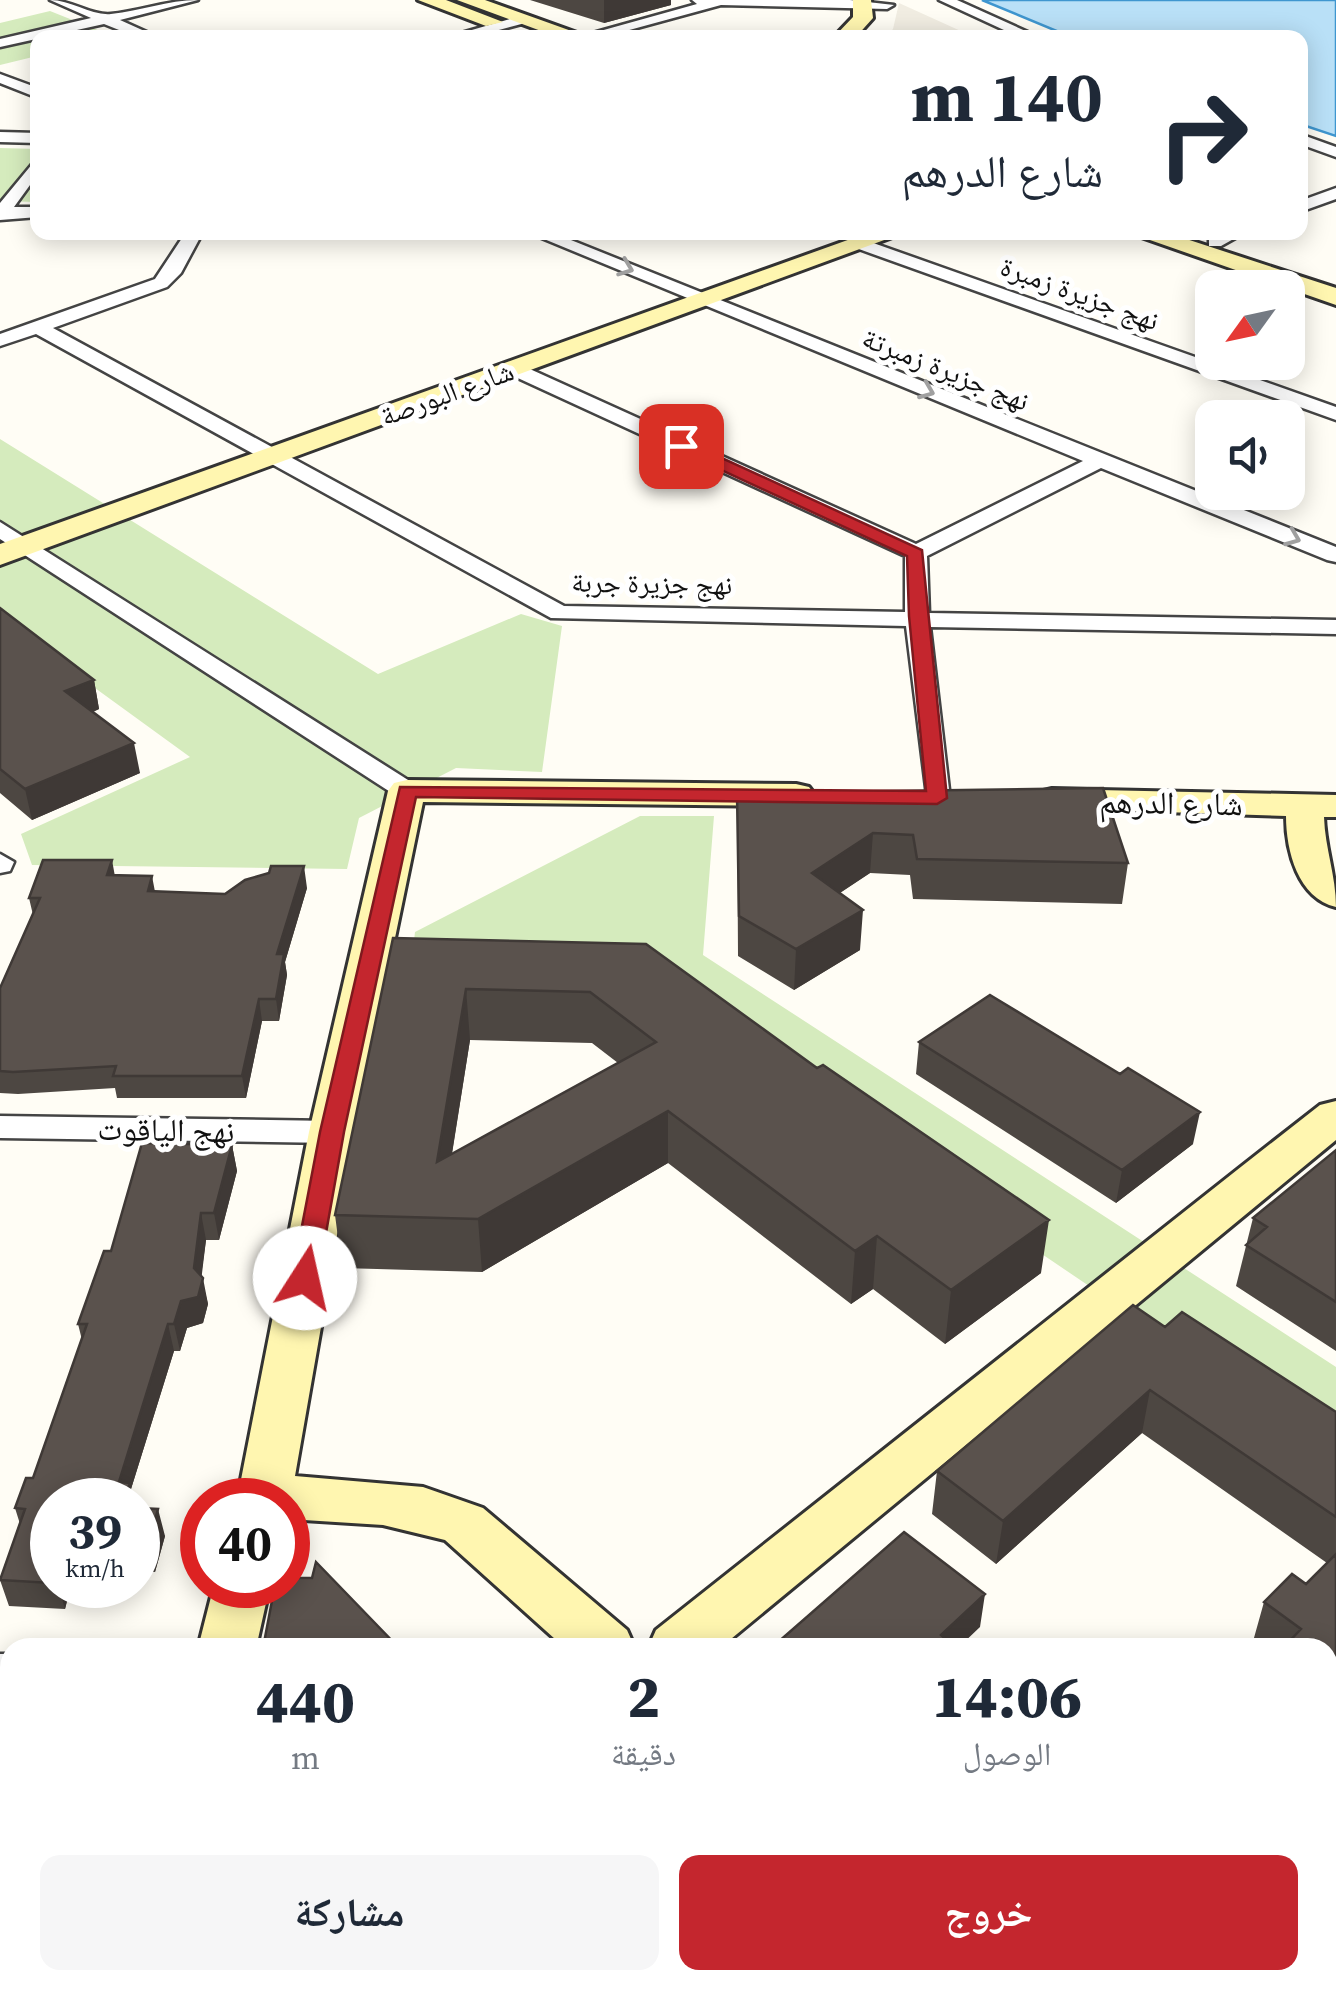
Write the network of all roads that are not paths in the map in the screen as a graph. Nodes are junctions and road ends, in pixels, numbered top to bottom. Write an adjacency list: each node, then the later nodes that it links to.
1 (57, 0): 9 (street)
2 (191, 0): 9 (street)
3 (427, 0): 11 (street)
4 (466, 0): 10 (street)
5 (946, 0): 20 (street)
6 (707, 2): 7 (street); 17 (street)
7 (863, 2): 8 (street); 18 (street)
8 (886, 2): 19 (street)
9 (106, 19): 12 (street); 13 (street)
10 (524, 19): 11 (street); 16 (street)
11 (501, 24): 14 (street); 15 (street)
12 (57, 30)
13 (133, 30)
14 (480, 30)
15 (518, 30)
16 (557, 30)
17 (609, 30)
18 (851, 30)
19 (877, 30)
20 (1015, 30)
21 (30, 36): 22 (street)
22 (0, 43)
23 (0, 78): 24 (street)
24 (30, 91)
25 (0, 137): 26 (street)
26 (30, 138)
27 (1308, 142): 28 (street)
28 (1336, 152)
29 (30, 173): 33 (street)
30 (1336, 193): 31 (street)
31 (1308, 204)
32 (30, 212): 33 (street)
33 (1, 213)
34 (191, 240): 43 (street)
35 (555, 240): 42 (street, نهج جزيرة زمبرتة, one-way to 42)
36 (873, 240): 39 (street, شارع البورصة)
37 (1163, 240): 41 (street)
38 (1233, 240): 40 (street)
39 (862, 244): 42 (street, شارع البورصة); 46 (street, نهج جزيرة زمبرة)
40 (1336, 282)
41 (1336, 297)
42 (707, 300): 45 (street, شارع البورصة); 48 (street, نهج جزيرة زمبرتة, one-way to 48)
43 (40, 328): 44 (street); 47 (street, نهج جزيرة جربة)
44 (0, 340)
45 (514, 368): 47 (street, شارع البورصة); 51 (street)
46 (1336, 414)
47 (271, 456): 50 (street, شارع البورصة); 53 (street, نهج جزيرة جربة)
48 (1098, 461): 51 (street); 52 (street, نهج جزيرة زمبرتة, one-way to 52)
49 (0, 529): 50 (street)
50 (13, 551): 55 (street)
51 (916, 554): 53 (street)
52 (1336, 555)
53 (918, 616): 54 (street, نهج جزيرة جربة); 57 (street)
54 (1336, 627)
55 (407, 791): 56 (street); 64 (street)
56 (827, 796)
57 (919, 797): 58 (street)
58 (976, 798)
59 (1015, 799): 60 (street, شارع الدرهم)
60 (1320, 806): 61 (street)
61 (1336, 895)
62 (1336, 1116): 70 (street)
63 (0, 1127): 64 (street, نهج الياقوت)
64 (332, 1132): 65 (street)
65 (268, 1478)
66 (310, 1500): 69 (street)
67 (237, 1608): 68 (street)
68 (229, 1638)
69 (595, 1638)
70 (691, 1638)

